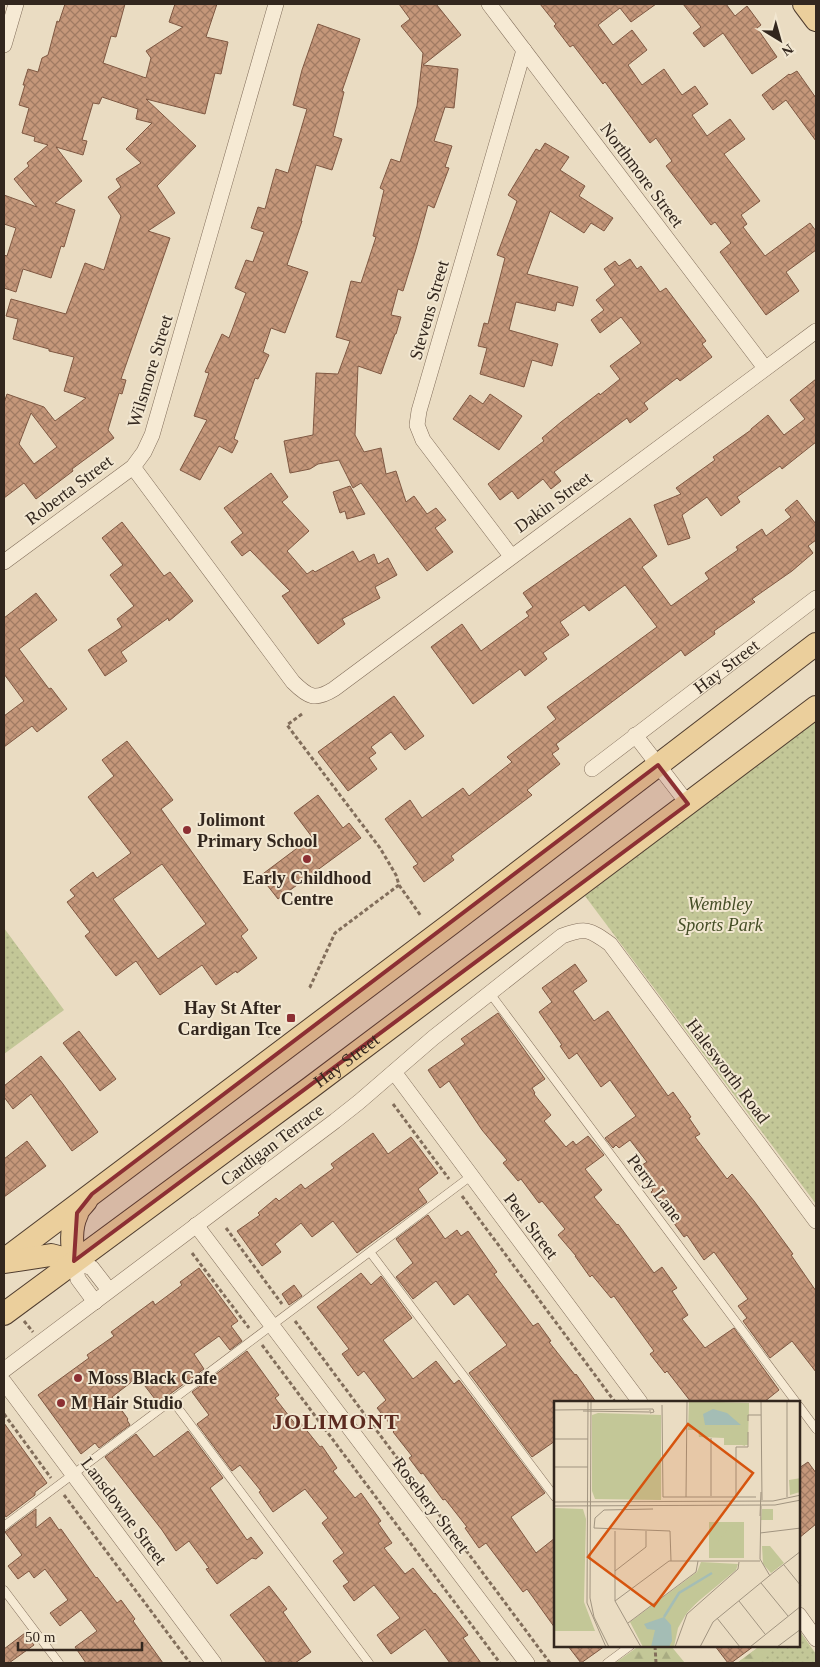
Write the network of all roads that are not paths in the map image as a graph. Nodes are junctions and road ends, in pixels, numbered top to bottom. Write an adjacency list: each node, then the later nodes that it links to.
1 (16, 4): 6 (street)
2 (276, 4): 10 (street, Wilsmore Street)
3 (489, 4): 7 (street, Northmore Street)
4 (804, 4): 5 (main road)
5 (816, 20)
6 (4, 45)
7 (524, 50): 9 (street, Northmore Street); 11 (street, Stevens Street)
8 (816, 330): 9 (street, Dakin Street)
9 (765, 368): 11 (street, Dakin Street)
10 (132, 466): 11 (street, Dakin Street); 12 (street, Roberta Street)
11 (511, 556)
12 (4, 562)
13 (816, 598): 16 (street, Hay Street)
14 (816, 644): 17 (main road, Hay Street)
15 (816, 707): 19 (main road, Hay Street)
16 (635, 735): 17 (street); 18 (street, Hay Street)
17 (658, 765): 19 (street); 24 (main road, Hay Street)
18 (592, 769)
19 (688, 804): 29 (main road, Hay Street)
20 (610, 944): 21 (street, Cardigan Terrace); 25 (street, Halesworth Road)
21 (489, 992): 22 (street, Cardigan Terrace); 38 (lane, Perry Lane)
22 (394, 1072): 23 (street, Peel Street); 26 (street, Cardigan Terrace)
23 (471, 1176): 27 (lane); 37 (street, Peel Street)
24 (92, 1194): 28 (main road, Hay Street); 29 (main road)
25 (816, 1220)
26 (196, 1226): 30 (street, Cardigan Terrace); 33 (street, Rosebery Street)
27 (370, 1252): 33 (lane); 42 (lane)
28 (4, 1261): 29 (main road)
29 (74, 1262): 30 (street); 31 (street); 32 (main road, Hay Street)
30 (110, 1290): 31 (street, Cardigan Terrace)
31 (95, 1302): 34 (street, Cardigan Terrace)
32 (4, 1314)
33 (272, 1326): 36 (lane); 51 (street, Rosebery Street)
34 (4, 1370)
35 (4, 1382): 41 (street, Lansdowne Street)
36 (172, 1400): 41 (lane); 50 (lane)
37 (639, 1401)
38 (795, 1401)
39 (800, 1407): 40 (lane)
40 (816, 1429)
41 (72, 1474): 43 (lane); 49 (street, Lansdowne Street)
42 (554, 1496)
43 (4, 1526)
44 (4, 1590): 48 (lane)
45 (800, 1616): 46 (street)
46 (816, 1639)
47 (629, 1647): 52 (lane)
48 (59, 1663)
49 (214, 1663)
50 (369, 1663)
51 (527, 1663)
52 (607, 1663)

